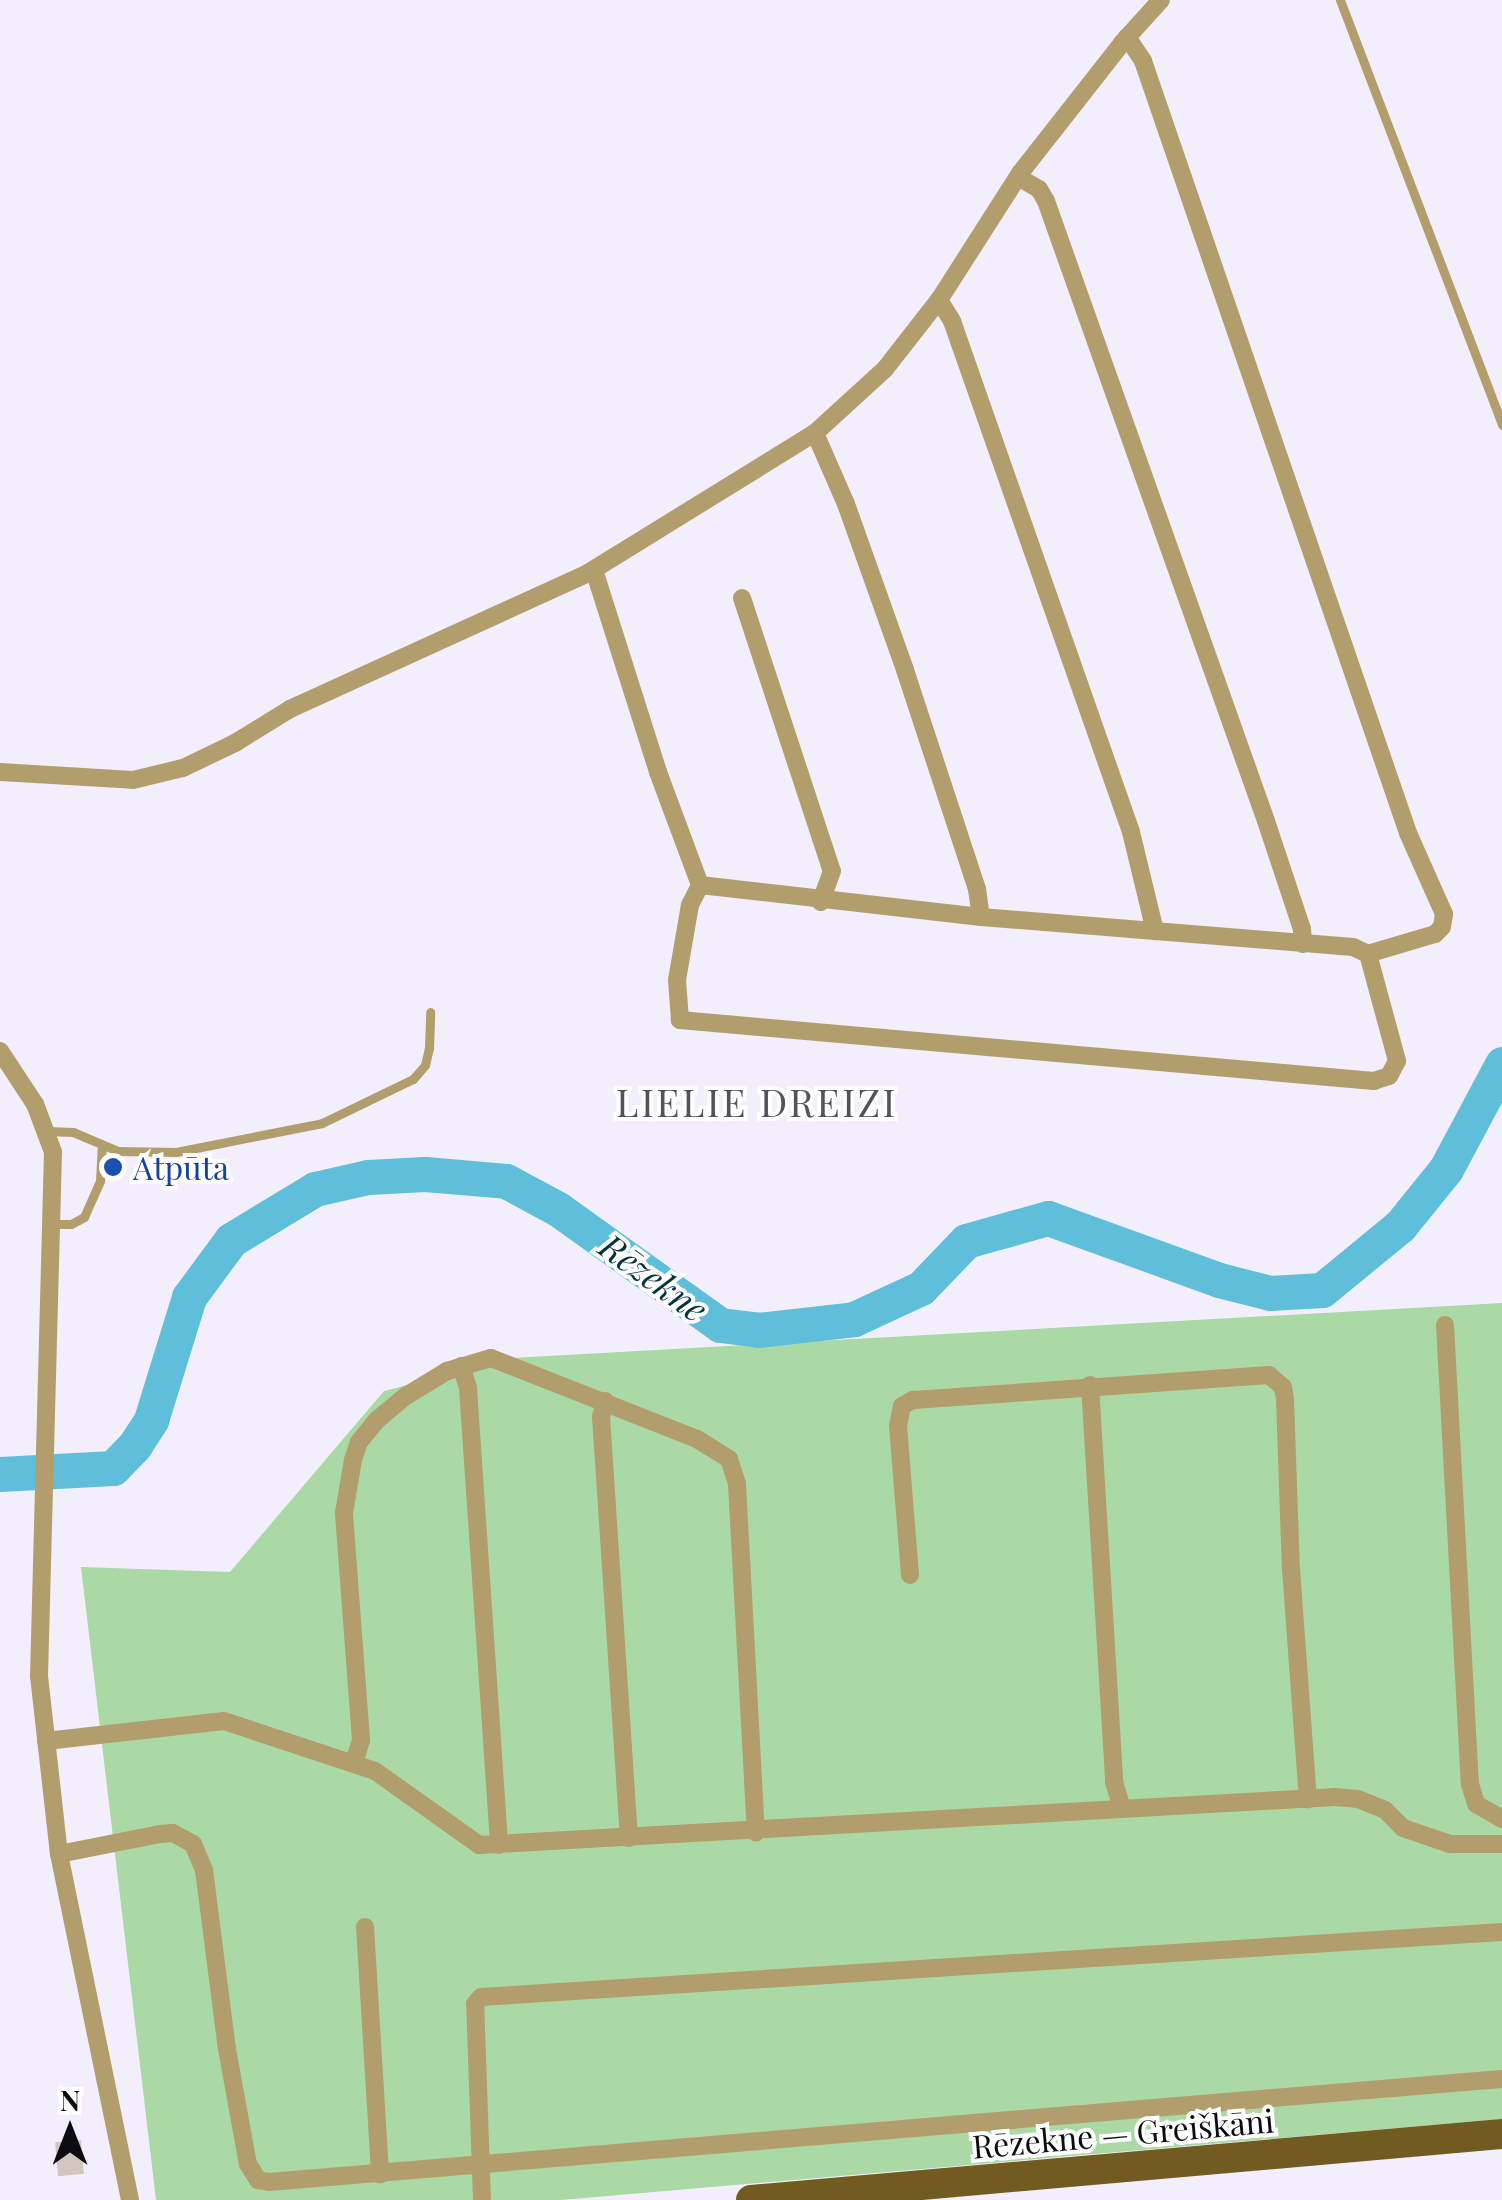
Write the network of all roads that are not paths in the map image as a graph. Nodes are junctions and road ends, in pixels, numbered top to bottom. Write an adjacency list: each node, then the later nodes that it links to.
1 (1162, 0): 3 (street)
2 (1340, 0): 6 (lane)
3 (1127, 37): 4 (street); 16 (street)
4 (1018, 177): 5 (street); 15 (street)
5 (939, 300): 7 (street); 14 (street)
6 (1502, 425)
7 (815, 433): 8 (street); 13 (street)
8 (594, 570): 10 (street); 11 (street)
9 (742, 598): 12 (street)
10 (0, 772)
11 (700, 885): 12 (street); 16 (street)
12 (821, 902): 13 (street)
13 (980, 917): 14 (street)
14 (1155, 931): 15 (street)
15 (1303, 944): 16 (street)
16 (1368, 954)
17 (430, 1012): 20 (lane)
18 (0, 1050): 19 (street)
19 (47, 1131): 20 (lane); 21 (street)
20 (102, 1147): 21 (lane)
21 (53, 1224): 27 (street)
22 (1445, 1325): 31 (street)
23 (461, 1366): 25 (street); 28 (street); 34 (street)
24 (1090, 1385): 26 (street); 29 (street); 30 (street)
25 (604, 1401): 32 (street); 33 (street)
26 (910, 1575)
27 (46, 1740): 28 (street); 36 (street)
28 (354, 1763): 34 (street)
29 (1308, 1799): 30 (street); 35 (street)
30 (1122, 1808): 32 (street)
31 (1502, 1819)
32 (756, 1832): 33 (street)
33 (629, 1838): 34 (street)
34 (499, 1844)
35 (1502, 1844)
36 (59, 1854): 42 (street); 43 (street)
37 (365, 1926): 42 (street)
38 (1502, 1932): 41 (street)
39 (1502, 2079): 41 (street)
40 (1502, 2134): 45 (main road, Rēzekne — Greiškāni)
41 (483, 2166): 42 (street); 44 (street)
42 (380, 2174)
43 (130, 2200)
44 (482, 2200)
45 (750, 2200)

